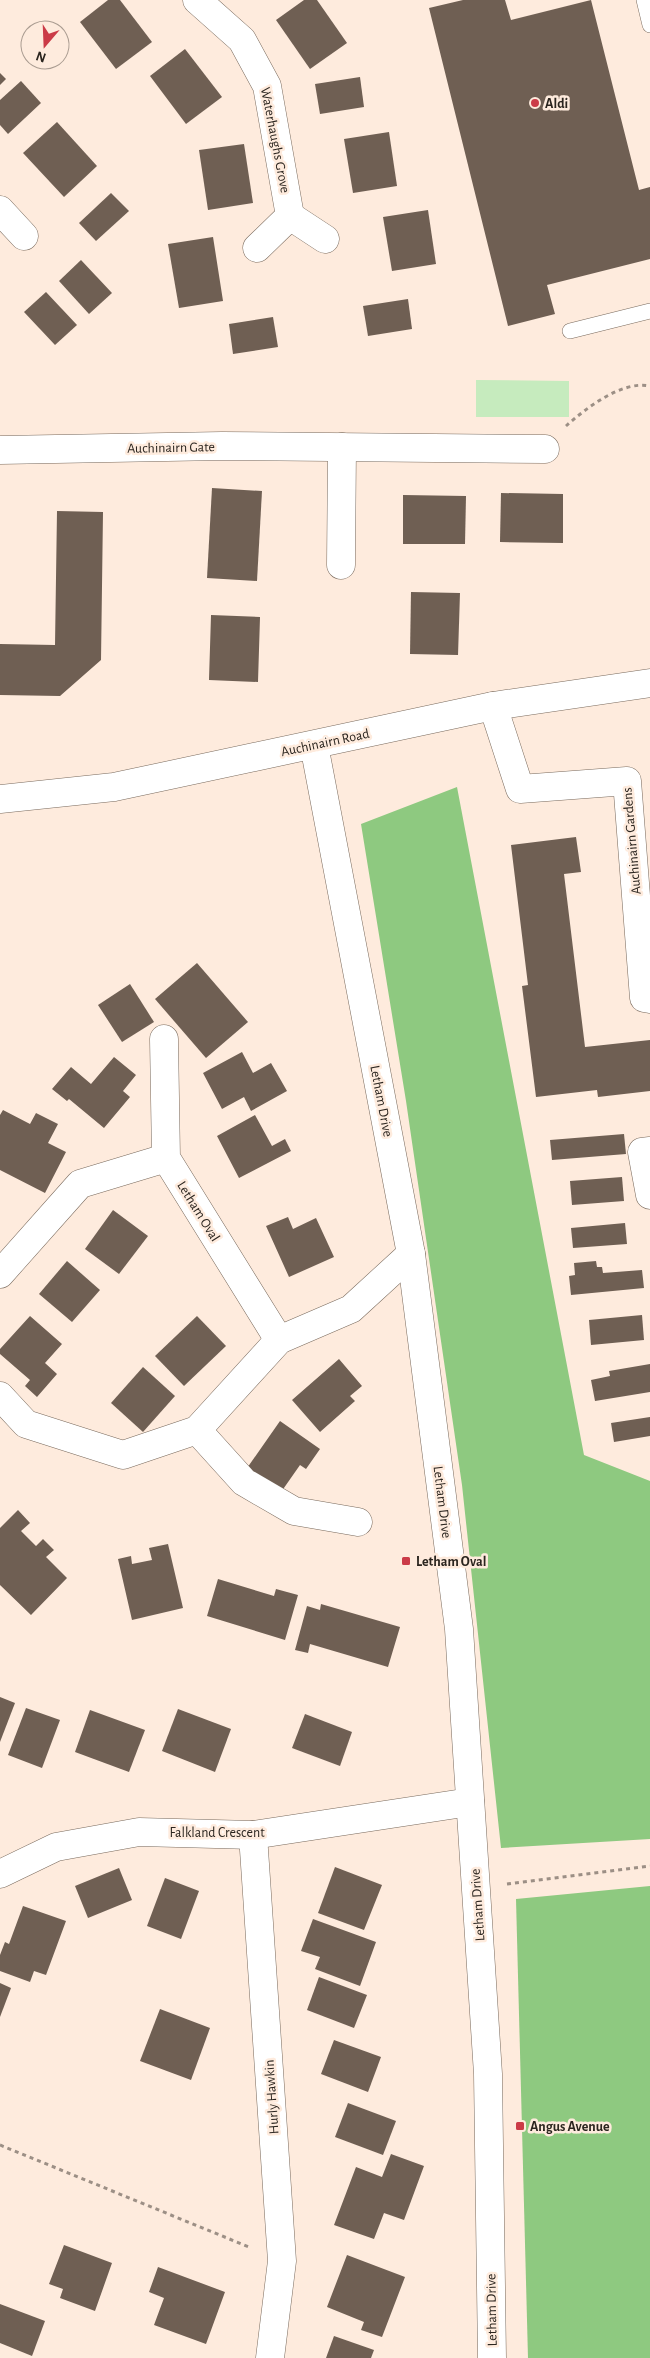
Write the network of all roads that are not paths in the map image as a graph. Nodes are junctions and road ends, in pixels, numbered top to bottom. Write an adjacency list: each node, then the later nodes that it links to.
1 (197, 0): 5 (street, Waterhaughs Grove)
2 (644, 0): 3 (lane)
3 (650, 25)
4 (0, 210): 6 (street)
5 (290, 216): 7 (street); 8 (street)
6 (24, 236)
7 (325, 239)
8 (257, 248)
9 (650, 311): 10 (lane)
10 (570, 331)
11 (342, 447): 12 (street, Auchinairn Gate); 13 (street, Auchinairn Gate); 14 (street)
12 (545, 449)
13 (0, 450)
14 (341, 565)
15 (650, 683): 16 (street, Auchinairn Road)
16 (493, 706): 17 (street, Auchinairn Road); 19 (street, Auchinairn Gardens)
17 (314, 744): 18 (street, Auchinairn Road); 24 (street, Letham Drive)
18 (0, 798)
19 (650, 999)
20 (164, 1039): 22 (street)
21 (650, 1151): 23 (street)
22 (166, 1158): 25 (street); 26 (street, Letham Oval)
23 (650, 1196)
24 (410, 1254): 26 (street); 30 (street, Letham Drive)
25 (0, 1274)
26 (279, 1340): 28 (street)
27 (0, 1396): 28 (street)
28 (197, 1430): 29 (street)
29 (358, 1522)
30 (470, 1802): 31 (street, Falkland Crescent); 34 (street, Letham Drive)
31 (253, 1835): 32 (street, Falkland Crescent); 33 (street, Hurly Hawkin)
32 (0, 1873)
33 (270, 2358)
34 (492, 2358)

